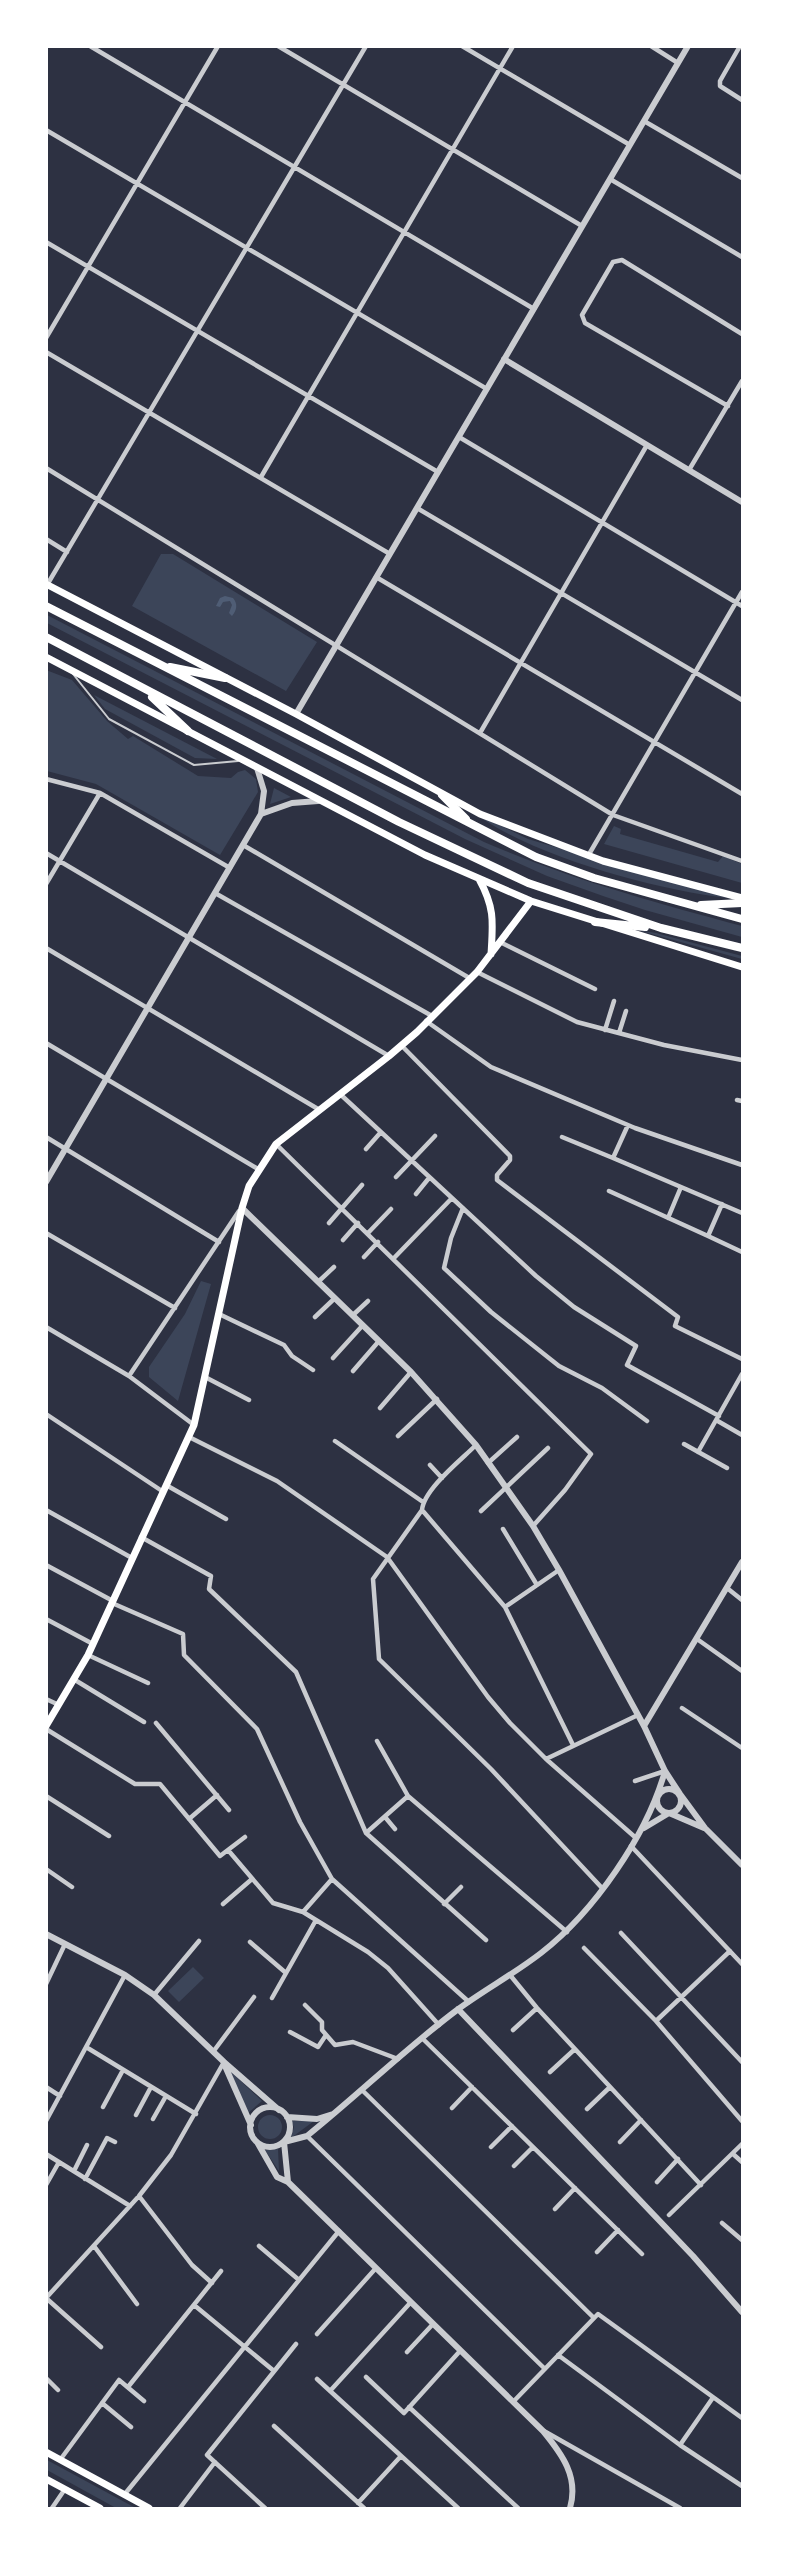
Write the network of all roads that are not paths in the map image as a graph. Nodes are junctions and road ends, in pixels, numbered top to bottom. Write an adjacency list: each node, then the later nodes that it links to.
1 (90, 46): 14 (street)
2 (218, 46): 14 (street)
3 (278, 46): 12 (street)
4 (366, 46): 12 (street)
5 (462, 46): 11 (street)
6 (513, 46): 11 (street)
7 (651, 46): 10 (street)
8 (688, 46): 10 (street)
9 (740, 46): 13 (street)
10 (678, 63): 15 (street)
11 (500, 69): 17 (street); 18 (street)
12 (343, 86): 18 (street); 19 (street)
13 (742, 100)
14 (186, 102): 19 (street); 22 (street)
15 (644, 121): 17 (street); 20 (street)
16 (46, 130): 22 (street)
17 (630, 145): 21 (street)
18 (453, 149): 23 (street); 24 (street)
19 (294, 168): 24 (street); 26 (street)
20 (742, 178)
21 (610, 179): 23 (street); 27 (street)
22 (137, 184): 26 (street); 28 (street)
23 (582, 226): 29 (street)
24 (405, 232): 29 (street); 30 (street)
25 (46, 242): 28 (street)
26 (247, 248): 30 (street); 31 (street)
27 (742, 258)
28 (88, 267): 31 (street); 33 (street)
29 (534, 309): 35 (street)
30 (358, 313): 37 (street); 38 (street)
31 (198, 332): 38 (street); 40 (street)
32 (742, 334): 39 (street)
33 (46, 338)
34 (46, 352): 40 (street)
35 (504, 359): 37 (street); 42 (street)
36 (742, 381): 39 (street)
37 (487, 389): 41 (street)
38 (309, 397): 45 (street); 46 (street)
39 (728, 406): 44 (street)
40 (150, 412): 46 (street); 47 (street)
41 (459, 437): 45 (street); 50 (street)
42 (647, 445): 44 (street); 50 (street)
43 (46, 468): 47 (street)
44 (689, 470): 48 (street)
45 (438, 472): 49 (street)
46 (261, 477): 53 (street)
47 (99, 499): 52 (street); 62 (street)
48 (742, 502)
49 (417, 508): 53 (street); 56 (street)
50 (602, 521): 56 (street); 58 (street)
51 (46, 539): 52 (street)
52 (67, 552): 55 (street)
53 (390, 554): 54 (street)
54 (376, 577): 62 (street); 64 (street)
55 (47, 585): 68 (main road)
56 (560, 592): 64 (street); 67 (street)
57 (742, 592): 58 (street)
58 (736, 603): 60 (street); 67 (street)
59 (46, 606): 65 (highway)
60 (742, 606)
61 (46, 637): 69 (highway)
62 (336, 647): 71 (street); 73 (street)
63 (48, 659): 66 (main road)
64 (520, 662): 73 (street); 74 (street)
65 (160, 665): 68 (highway); 84 (highway)
66 (69, 669): 72 (main road); 75 (lane)
67 (695, 673): 70 (street); 74 (street)
68 (225, 678): 71 (main road)
69 (143, 689): 72 (highway); 99 (highway)
70 (742, 700)
71 (296, 714): 80 (main road)
72 (188, 731): 75 (main road)
73 (480, 733): 83 (street)
74 (656, 742): 79 (street); 83 (street)
75 (241, 760): 76 (main road)
76 (257, 768): 81 (main road); 82 (street)
77 (46, 779): 78 (street)
78 (100, 794): 88 (street); 90 (street)
79 (742, 794)
80 (442, 795): 84 (highway); 87 (main road)
81 (318, 801): 82 (street); 91 (main road)
82 (261, 814): 85 (street)
83 (613, 815): 87 (street); 89 (street)
84 (472, 826): 96 (highway)
85 (243, 845): 90 (street); 107 (street)
86 (46, 853): 88 (street)
87 (588, 856): 94 (main road)
88 (60, 861): 92 (street); 100 (street)
89 (742, 861)
90 (230, 868): 93 (street)
91 (478, 878): 95 (main road); 104 (main road)
92 (46, 884)
93 (215, 893): 100 (street); 112 (street)
94 (742, 900): 96 (highway)
95 (531, 901): 98 (main road); 101 (main road)
96 (691, 905): 97 (highway)
97 (742, 919)
98 (595, 922): 99 (highway); 105 (main road)
99 (661, 928): 103 (highway)
100 (189, 938): 110 (street); 117 (street)
101 (500, 942): 104 (main road); 108 (street)
102 (46, 948): 110 (street)
103 (742, 948)
104 (490, 954): 106 (main road)
105 (742, 968)
106 (477, 972): 107 (main road); 113 (street)
107 (471, 979): 112 (main road)
108 (595, 989)
109 (614, 1001): 113 (street)
110 (148, 1009): 119 (street); 121 (street)
111 (626, 1011): 114 (street)
112 (429, 1018): 116 (main road); 122 (street)
113 (605, 1030): 114 (street)
114 (619, 1033): 118 (street)
115 (46, 1043): 119 (street)
116 (401, 1045): 117 (main road); 172 (street)
117 (389, 1056): 120 (main road)
118 (742, 1060)
119 (107, 1078): 128 (street); 133 (street)
120 (340, 1094): 121 (main road); 123 (street)
121 (318, 1109): 127 (main road)
122 (628, 1125): 130 (street); 132 (street)
123 (381, 1132): 129 (street); 131 (street)
124 (435, 1136): 131 (street)
125 (46, 1137): 128 (street)
126 (562, 1137): 130 (street)
127 (276, 1144): 133 (main road); 144 (street)
128 (66, 1149): 136 (street); 155 (street)
129 (366, 1149)
130 (613, 1158): 138 (street)
131 (411, 1161): 134 (street); 135 (street)
132 (742, 1165)
133 (258, 1169): 143 (main road)
134 (396, 1177)
135 (429, 1178): 140 (street); 141 (street)
136 (46, 1182)
137 (362, 1185): 144 (street)
138 (681, 1187): 142 (street); 148 (street)
139 (609, 1191): 148 (street)
140 (416, 1194)
141 (452, 1198): 145 (street); 159 (street)
142 (722, 1204): 147 (street); 153 (street)
143 (242, 1208): 155 (street); 161 (street); 165 (main road)
144 (342, 1208): 149 (street); 150 (street)
145 (463, 1208): 183 (street); 184 (street)
146 (391, 1209): 152 (street)
147 (742, 1213)
148 (668, 1218): 153 (street)
149 (328, 1223)
150 (358, 1223): 152 (street); 154 (street)
151 (46, 1233): 164 (street)
152 (368, 1233): 156 (street)
153 (708, 1236): 157 (street)
154 (343, 1240)
155 (219, 1242): 164 (street)
156 (378, 1242): 158 (street); 159 (street)
157 (742, 1252)
158 (364, 1257)
159 (394, 1258): 206 (street)
160 (334, 1267): 161 (street)
161 (318, 1282): 162 (street)
162 (335, 1298): 166 (street); 167 (street)
163 (368, 1301): 166 (street)
164 (175, 1308): 177 (street)
165 (219, 1314): 173 (street); 178 (main road)
166 (353, 1315): 168 (street)
167 (315, 1317)
168 (363, 1325): 170 (street); 171 (street)
169 (46, 1327): 177 (street)
170 (379, 1341): 174 (street); 175 (street)
171 (333, 1358)
172 (742, 1359)
173 (313, 1370)
174 (352, 1371)
175 (411, 1372): 179 (street); 181 (street)
176 (742, 1374): 183 (street)
177 (129, 1376): 185 (street)
178 (205, 1377): 180 (street); 185 (main road)
179 (437, 1399): 187 (street); 192 (street)
180 (249, 1400)
181 (380, 1408)
182 (46, 1414): 199 (street)
183 (718, 1418): 186 (street); 194 (street)
184 (648, 1421)
185 (194, 1425): 188 (main road)
186 (742, 1435)
187 (398, 1436)
188 (189, 1437): 199 (main road); 209 (street)
189 (517, 1437): 195 (street)
190 (335, 1441): 201 (street)
191 (684, 1444): 194 (street)
192 (476, 1445): 195 (street); 198 (street)
193 (548, 1449): 200 (street)
194 (698, 1452): 197 (street)
195 (488, 1463): 200 (street)
196 (430, 1465): 198 (street)
197 (727, 1468)
198 (442, 1478): 201 (street)
199 (164, 1488): 205 (street); 208 (main road)
200 (504, 1488): 204 (street); 206 (street)
201 (423, 1502): 203 (street)
202 (46, 1510): 210 (street)
203 (422, 1510): 209 (street); 218 (street)
204 (481, 1511)
205 (226, 1519)
206 (533, 1526): 213 (street)
207 (503, 1529): 214 (street)
208 (141, 1537): 210 (main road); 252 (street)
209 (387, 1557): 237 (street); 264 (street)
210 (132, 1558): 217 (main road)
211 (742, 1562): 215 (street)
212 (46, 1565): 217 (street)
213 (560, 1570): 214 (street); 229 (street)
214 (537, 1585): 218 (street)
215 (727, 1588): 216 (street); 220 (street)
216 (742, 1600)
217 (112, 1602): 221 (main road); 261 (street)
218 (504, 1607): 235 (street)
219 (46, 1619): 221 (street)
220 (697, 1639): 223 (street); 232 (street)
221 (93, 1644): 222 (main road)
222 (88, 1655): 224 (main road); 225 (street)
223 (742, 1671)
224 (75, 1680): 227 (main road); 230 (street)
225 (148, 1683)
226 (46, 1699): 227 (street)
227 (59, 1705): 233 (main road)
228 (682, 1708): 236 (street)
229 (638, 1715): 232 (street); 235 (street)
230 (144, 1722)
231 (156, 1723): 241 (street)
232 (644, 1726): 238 (street)
233 (46, 1728): 248 (street)
234 (377, 1741): 243 (street)
235 (573, 1745): 237 (street)
236 (742, 1748)
237 (546, 1759): 255 (street)
238 (665, 1771): 239 (street); 240 (street); 244 (street)
239 (635, 1781)
240 (680, 1794): 244 (street); 246 (street); 249 (street)
241 (217, 1795): 245 (street); 248 (street)
242 (46, 1796): 253 (street)
243 (408, 1796): 247 (street); 269 (street)
244 (657, 1798): 246 (street); 251 (street)
245 (229, 1810)
246 (669, 1813): 249 (street); 251 (street)
247 (385, 1817): 250 (street); 252 (street)
248 (189, 1819): 257 (street)
249 (705, 1828): 258 (street)
250 (395, 1829)
251 (643, 1829): 255 (street)
252 (366, 1833): 266 (street)
253 (109, 1836)
254 (245, 1837): 257 (street)
255 (636, 1838): 256 (street)
256 (631, 1846): 264 (street); 277 (street)
257 (228, 1850): 260 (street)
258 (742, 1864)
259 (46, 1869): 262 (street)
260 (252, 1879): 265 (street); 267 (street)
261 (332, 1879): 267 (street); 287 (street)
262 (72, 1887)
263 (461, 1887): 266 (street)
264 (602, 1888): 269 (street)
265 (223, 1904)
266 (444, 1904): 272 (street)
267 (303, 1912): 268 (street)
268 (316, 1920): 279 (street); 292 (street)
269 (567, 1932): 281 (street)
270 (621, 1933): 284 (street)
271 (46, 1935): 275 (street)
272 (486, 1940)
273 (199, 1941): 283 (street)
274 (250, 1942): 279 (street)
275 (65, 1944): 280 (street); 282 (street)
276 (584, 1948): 291 (street)
277 (730, 1951): 278 (street); 284 (street)
278 (742, 1964)
279 (286, 1973): 286 (street)
280 (125, 1975): 283 (street); 297 (street)
281 (510, 1975): 287 (street); 289 (street)
282 (46, 1984)
283 (154, 1995): 299 (street)
284 (683, 1996): 291 (street); 302 (street)
285 (254, 1997): 299 (street)
286 (272, 1998)
287 (469, 2002): 290 (street)
288 (305, 2005): 295 (street)
289 (537, 2008): 293 (street); 298 (street)
290 (458, 2009): 292 (street); 368 (street)
291 (656, 2021): 323 (street)
292 (439, 2025): 296 (street)
293 (513, 2030)
294 (290, 2032): 295 (street)
295 (326, 2035): 300 (street)
296 (422, 2038): 300 (street); 305 (street)
297 (86, 2047): 303 (street); 310 (street)
298 (575, 2049): 304 (street); 308 (street)
299 (213, 2052): 301 (street)
300 (398, 2059): 309 (street)
301 (224, 2062): 315 (street); 317 (street); 324 (street)
302 (742, 2062)
303 (123, 2070): 307 (street); 312 (street)
304 (550, 2072)
305 (471, 2086): 313 (street); 325 (street)
306 (46, 2087): 310 (street)
307 (151, 2087): 311 (street); 318 (street)
308 (610, 2087): 314 (street); 321 (street)
309 (362, 2090): 316 (street); 369 (street)
310 (60, 2096): 322 (street)
311 (166, 2096): 317 (street); 320 (street)
312 (103, 2107)
313 (452, 2108)
314 (587, 2109)
315 (279, 2110): 319 (street); 324 (street)
316 (336, 2113): 319 (street); 326 (street)
317 (196, 2114): 348 (street)
318 (136, 2115)
319 (287, 2117): 329 (street)
320 (153, 2119)
321 (641, 2120): 330 (street); 337 (street)
322 (46, 2121)
323 (742, 2121)
324 (250, 2125): 328 (street)
325 (512, 2126): 333 (street); 334 (street)
326 (307, 2136): 329 (street); 378 (street)
327 (115, 2142): 342 (street)
328 (257, 2142): 329 (street); 343 (street)
329 (284, 2142): 343 (street)
330 (620, 2142)
331 (742, 2144): 336 (street)
332 (87, 2145): 341 (street)
333 (491, 2147)
334 (533, 2147): 340 (street); 347 (street)
335 (46, 2154): 338 (street)
336 (733, 2154): 339 (street); 346 (street)
337 (678, 2159): 344 (street); 346 (street)
338 (59, 2162): 341 (street); 345 (street)
339 (742, 2162)
340 (514, 2166)
341 (74, 2171): 342 (street)
342 (85, 2179): 349 (street)
343 (288, 2182): 354 (street)
344 (657, 2182)
345 (46, 2185)
346 (701, 2185): 351 (street)
347 (575, 2188): 350 (street); 353 (street)
348 (139, 2196): 349 (street); 363 (street)
349 (130, 2206): 356 (street)
350 (555, 2209)
351 (669, 2215)
352 (722, 2223): 355 (street)
353 (618, 2230): 358 (street); 359 (street)
354 (339, 2231): 360 (street); 362 (street)
355 (742, 2240)
356 (94, 2246): 364 (street); 366 (street)
357 (259, 2246): 362 (street)
358 (597, 2252)
359 (642, 2254)
360 (376, 2268): 365 (street); 371 (street)
361 (221, 2271): 363 (street)
362 (299, 2280): 374 (street)
363 (212, 2283): 367 (street)
364 (46, 2298): 373 (street)
365 (411, 2302): 370 (street); 385 (street)
366 (137, 2304)
367 (194, 2305): 374 (street); 383 (street)
368 (742, 2312)
369 (594, 2318): 377 (street); 386 (street)
370 (433, 2324): 375 (street); 376 (street)
371 (316, 2334)
372 (296, 2344): 379 (street)
373 (101, 2347)
374 (244, 2347): 379 (street); 403 (street)
375 (460, 2351): 388 (street); 390 (street)
376 (407, 2352)
377 (558, 2355): 378 (street); 395 (street)
378 (545, 2369): 388 (street)
379 (274, 2372): 399 (street)
380 (366, 2377): 390 (street)
381 (46, 2378): 384 (street)
382 (317, 2379): 385 (street)
383 (128, 2387): 387 (street); 389 (street)
384 (58, 2390)
385 (330, 2391): 397 (street)
386 (712, 2398): 391 (street); 395 (street)
387 (144, 2401)
388 (513, 2402): 394 (street)
389 (102, 2403): 393 (street); 398 (street)
390 (409, 2407): 412 (street)
391 (742, 2418)
392 (274, 2426): 404 (street)
393 (132, 2427)
394 (543, 2431): 413 (street); 414 (street)
395 (680, 2445): 401 (street)
396 (46, 2452): 398 (main road)
397 (401, 2456): 404 (street); 411 (street)
398 (60, 2460): 403 (main road)
399 (214, 2462): 408 (street); 409 (street)
400 (46, 2479): 402 (main road)
401 (742, 2486)
402 (65, 2489): 405 (street); 406 (main road)
403 (124, 2495): 407 (main road)
404 (358, 2503): 410 (street)
405 (52, 2508)
406 (100, 2508)
407 (149, 2508)
408 (180, 2508)
409 (265, 2508)
410 (364, 2508)
411 (457, 2508)
412 (518, 2508)
413 (570, 2508)
414 (680, 2508)

